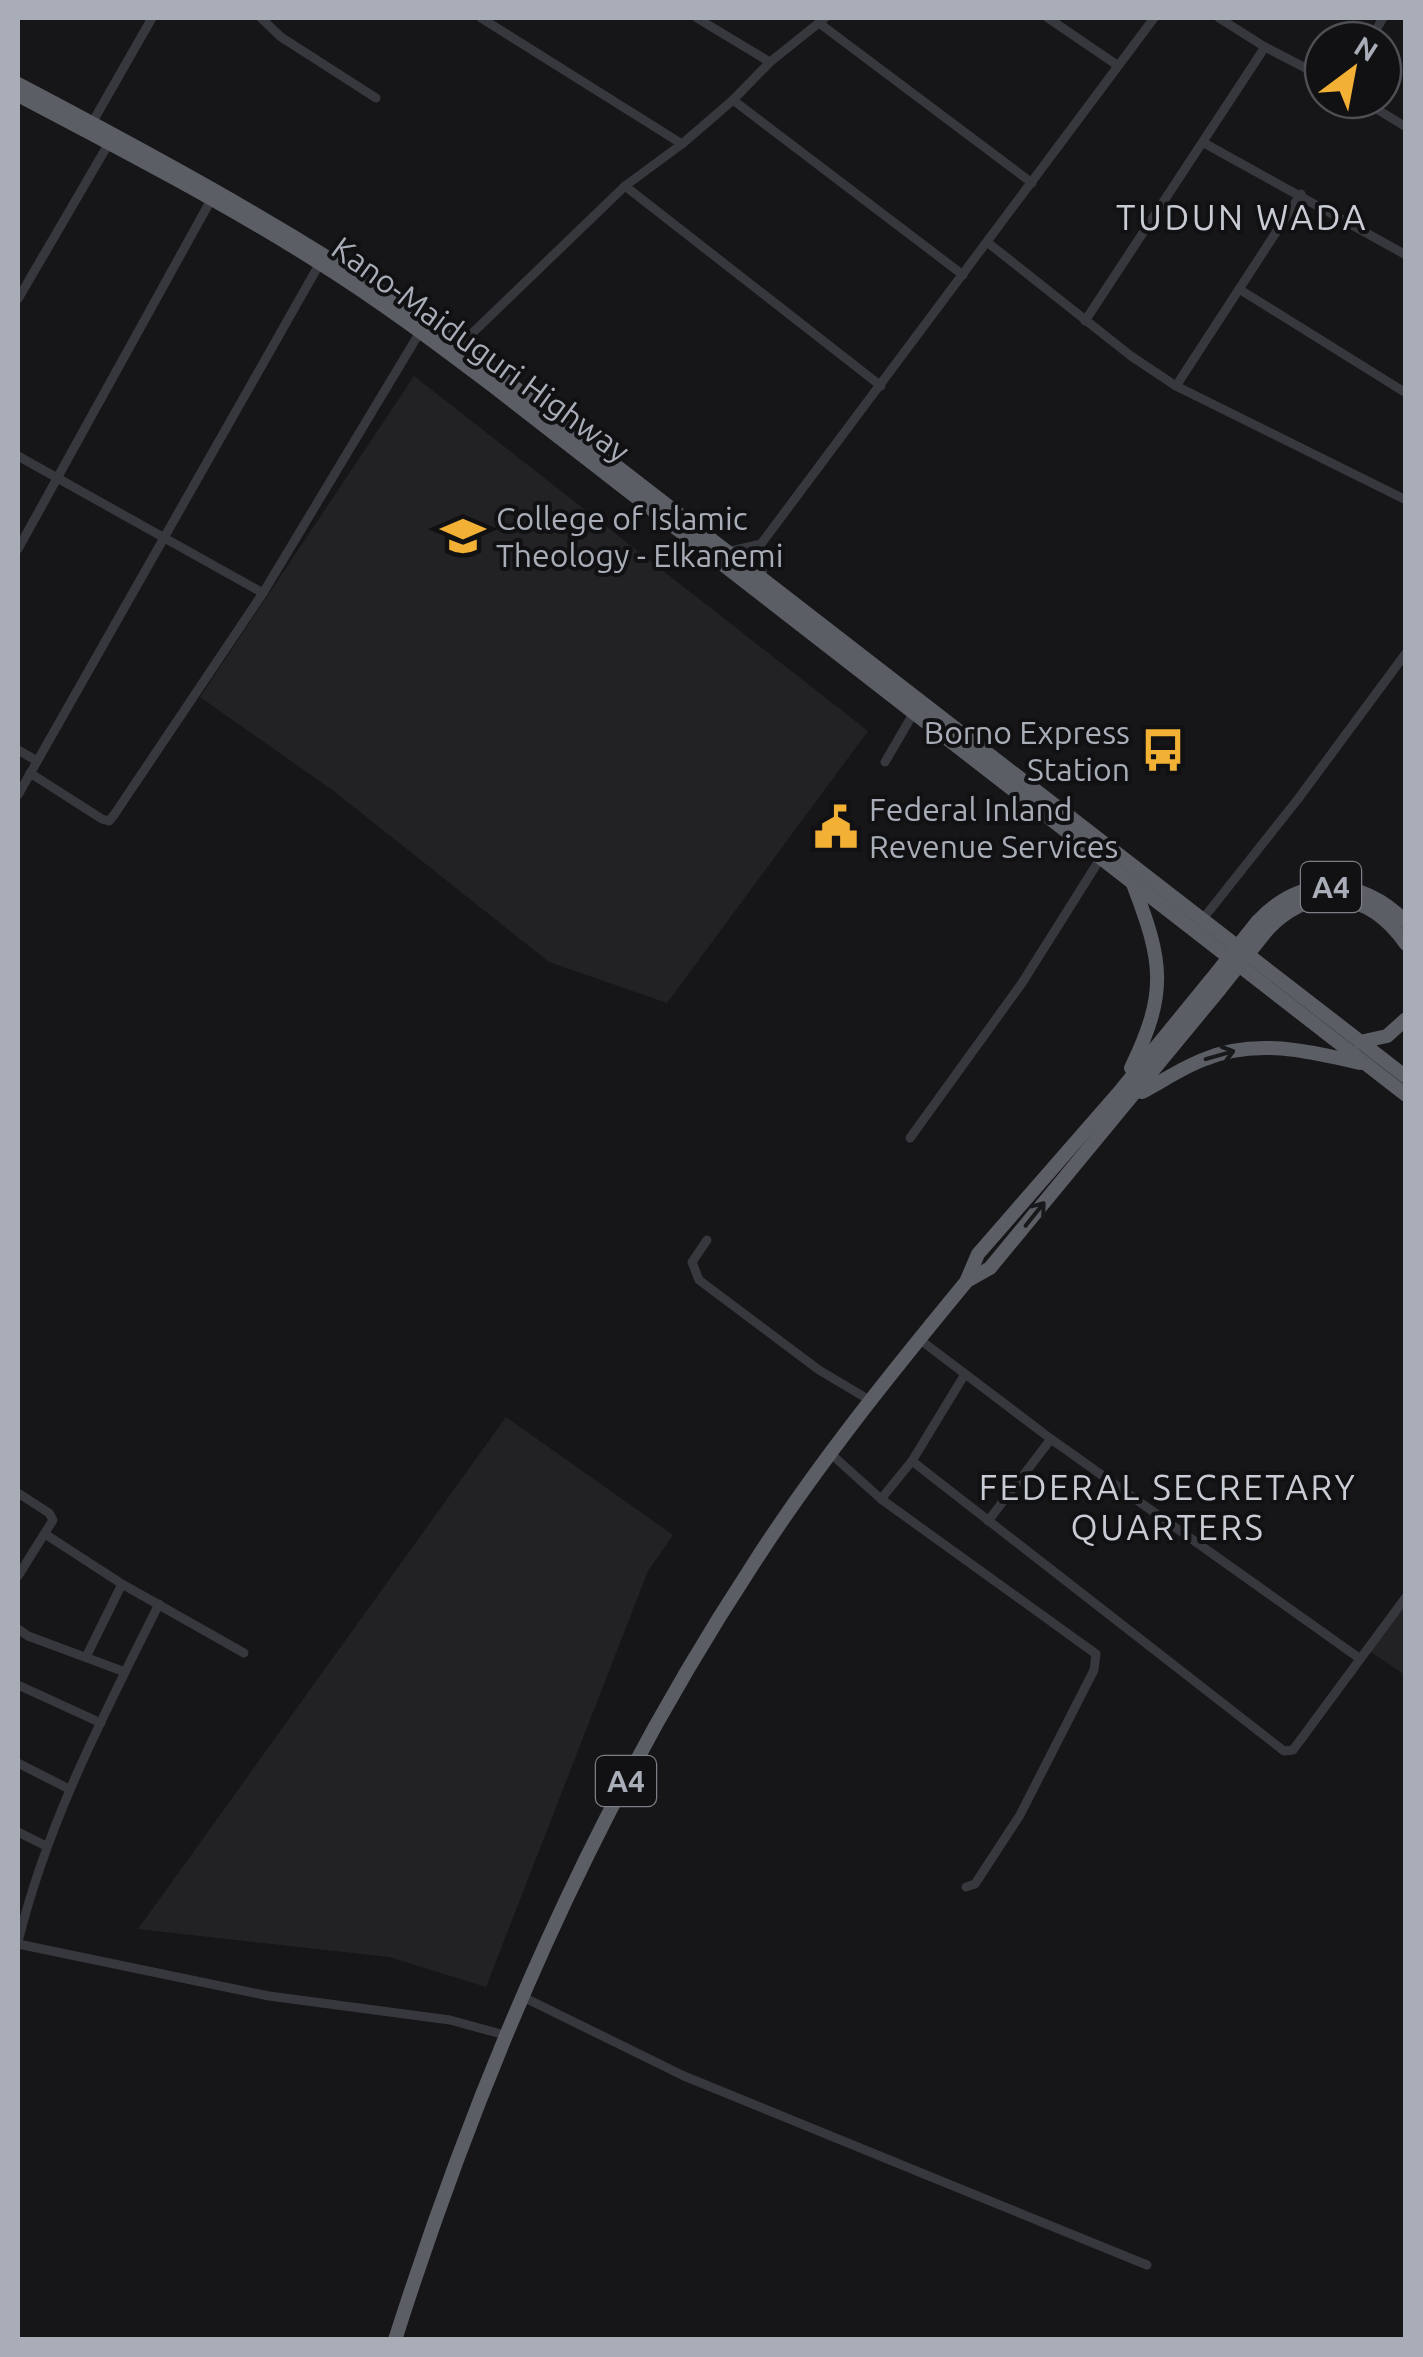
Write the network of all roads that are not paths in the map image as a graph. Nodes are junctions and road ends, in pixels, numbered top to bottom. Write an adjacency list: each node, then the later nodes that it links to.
1 (152, 18): 17 (street)
2 (261, 18): 15 (street)
3 (482, 18): 20 (street)
4 (697, 18): 10 (street)
5 (1048, 18): 11 (street)
6 (1154, 18): 11 (street)
7 (1219, 18): 9 (street)
8 (822, 20): 10 (street); 21 (street)
9 (1265, 47): 12 (street); 19 (street)
10 (770, 62): 16 (street)
11 (1117, 65): 21 (street)
12 (1303, 67)
13 (18, 84): 17 (highway, Kano-Maiduguri Highway)
14 (18, 95): 18 (highway, Kano-Maiduguri Highway)
15 (376, 98)
16 (733, 100): 20 (street); 28 (street)
17 (92, 123): 33 (highway, Kano-Maiduguri Highway)
18 (108, 143): 24 (highway, Kano-Maiduguri Highway); 30 (street)
19 (1204, 143): 23 (street); 31 (street)
20 (682, 144): 22 (street)
21 (1032, 182): 25 (street)
22 (625, 186): 33 (street); 34 (street)
23 (1301, 194): 26 (street); 29 (street)
24 (212, 198): 27 (highway, Kano-Maiduguri Highway); 38 (street)
25 (987, 242): 28 (street); 31 (street)
26 (1406, 254)
27 (320, 264): 32 (highway, Kano-Maiduguri Highway); 40 (street)
28 (963, 274): 34 (street)
29 (1239, 289): 35 (street); 36 (street)
30 (18, 299)
31 (1086, 321): 35 (street)
32 (420, 332): 45 (street); 47 (highway, Kano-Maiduguri Highway)
33 (460, 345): 43 (highway, Kano-Maiduguri Highway)
34 (881, 386): 41 (street)
35 (1176, 386): 39 (street)
36 (1406, 393)
37 (18, 456): 38 (street)
38 (56, 478): 40 (street); 42 (street)
39 (1404, 495)
40 (167, 536): 45 (street); 49 (street)
41 (761, 544): 43 (street); 44 (street)
42 (18, 549)
43 (727, 552): 44 (highway, Kano-Maiduguri Highway)
44 (763, 580): 55 (highway, Kano-Maiduguri Highway)
45 (263, 593): 51 (street)
46 (1406, 653): 55 (street)
47 (913, 714): 50 (street); 53 (highway, Kano-Maiduguri Highway)
48 (18, 750): 49 (street)
49 (36, 762): 51 (street)
50 (886, 762)
51 (30, 772): 52 (street)
52 (18, 796)
53 (1100, 858): 54 (highway, Kano-Maiduguri Highway); 65 (street)
54 (1132, 884): 61 (highway, Kano-Maiduguri Highway); 63 (highway)
55 (1202, 920): 60 (highway, Kano-Maiduguri Highway)
56 (1406, 922): 57 (highway, A4)
57 (1262, 925): 58 (highway, A4); 63 (highway, A4, bridge)
58 (1406, 944)
59 (1406, 1019): 60 (highway)
60 (1360, 1042): 62 (highway, Kano-Maiduguri Highway)
61 (1364, 1064): 63 (highway, one-way to 61); 64 (highway, Kano-Maiduguri Highway)
62 (1406, 1077)
63 (1127, 1094): 67 (highway, A4)
64 (1406, 1095)
65 (910, 1138)
66 (707, 1240): 69 (street)
67 (918, 1339): 68 (street); 69 (highway, A4)
68 (964, 1374): 70 (street); 72 (street)
69 (871, 1401): 71 (highway, A4)
70 (1050, 1440): 75 (street); 84 (street)
71 (830, 1452): 74 (street); 94 (highway, A4)
72 (912, 1461): 74 (street); 75 (street)
73 (18, 1493): 76 (street)
74 (881, 1499): 92 (street)
75 (988, 1520): 84 (street)
76 (45, 1534): 77 (street); 78 (street)
77 (18, 1576)
78 (122, 1584): 80 (street); 83 (street)
79 (1406, 1596): 84 (street)
80 (159, 1604): 82 (street); 85 (street)
81 (18, 1629): 83 (street)
82 (244, 1653)
83 (86, 1657): 85 (street)
84 (1360, 1658)
85 (125, 1672): 87 (street)
86 (18, 1686): 87 (street)
87 (102, 1722): 89 (street)
88 (18, 1763): 89 (street)
89 (68, 1789): 91 (street)
90 (18, 1832): 91 (street)
91 (46, 1846): 93 (street)
92 (966, 1886)
93 (18, 1943): 95 (street)
94 (521, 1996): 95 (highway, A4); 96 (street)
95 (506, 2035): 97 (highway, A4)
96 (1146, 2265)
97 (394, 2340)

